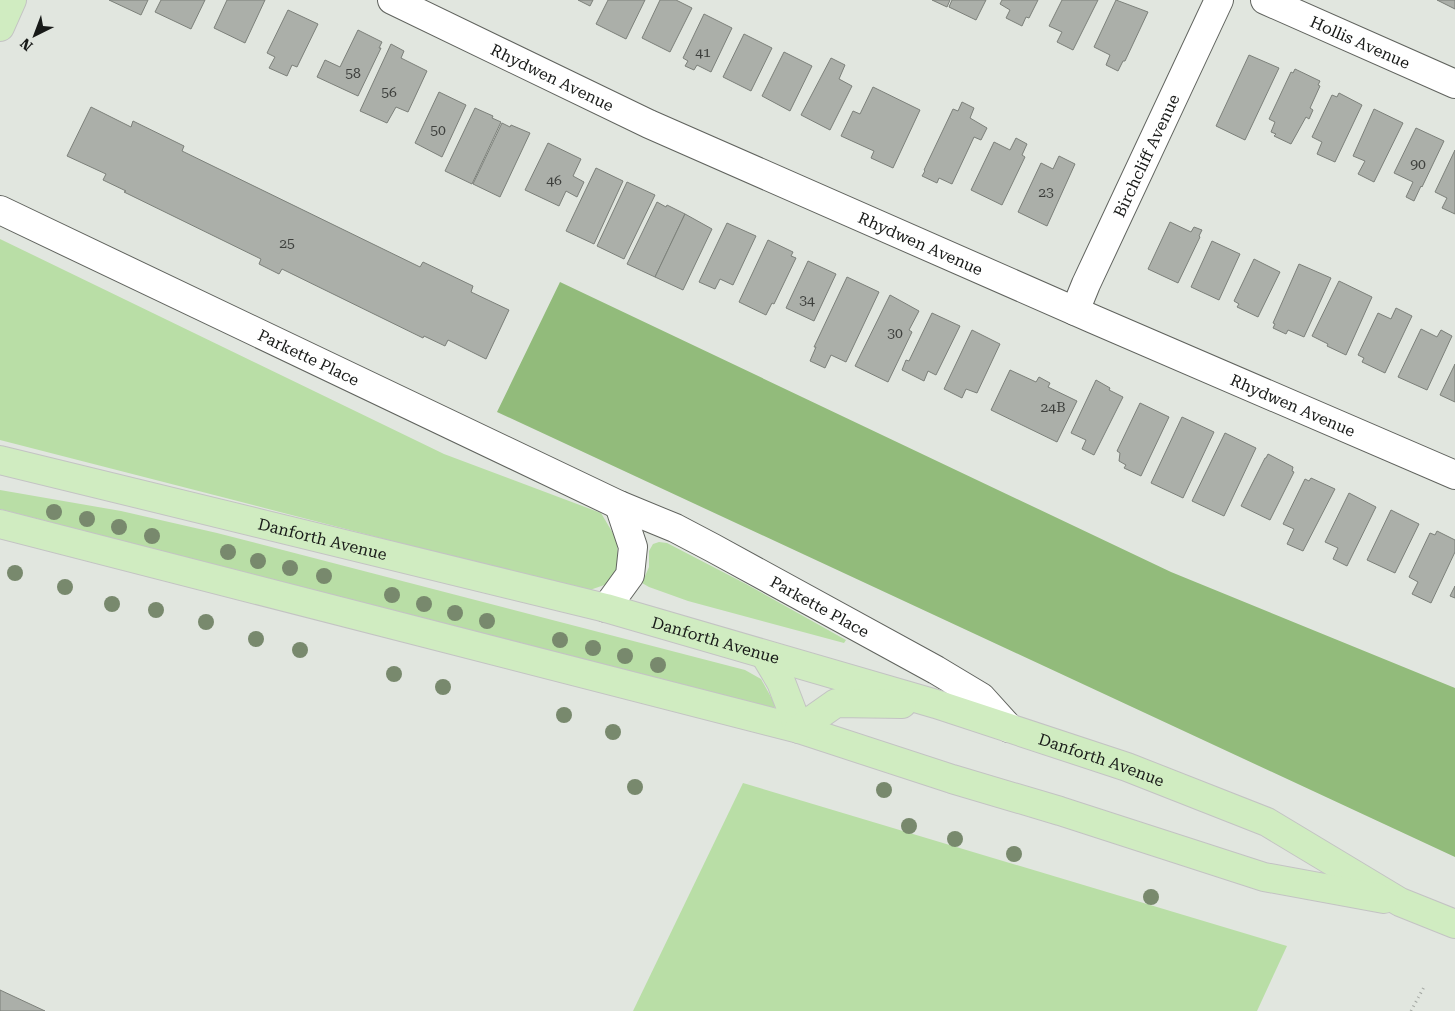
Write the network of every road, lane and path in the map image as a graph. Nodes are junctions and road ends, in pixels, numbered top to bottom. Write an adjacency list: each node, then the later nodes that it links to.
1 (12, 0): 5 (main road)
2 (392, 0): 8 (street, Rhydwen Avenue)
3 (1219, 0): 8 (street, Birchcliff Avenue)
4 (1265, 0): 6 (street, Hollis Avenue)
5 (0, 27)
6 (1455, 84)
7 (0, 210): 11 (street, Parkette Place)
8 (1075, 311): 10 (street, Rhydwen Avenue)
9 (0, 460): 13 (main road, Danforth Avenue)
10 (1455, 475)
11 (619, 505): 13 (street); 16 (street, Parkette Place)
12 (0, 524): 17 (main road, Danforth Avenue)
13 (606, 608): 14 (main road, Danforth Avenue)
14 (765, 655): 15 (main road, Danforth Avenue); 17 (main road)
15 (936, 704): 16 (main road, Danforth Avenue); 17 (main road)
16 (1009, 728): 18 (main road, Danforth Avenue)
17 (799, 729): 18 (main road, Danforth Avenue)
18 (1400, 902): 19 (main road, Danforth Avenue)
19 (1455, 924)
20 (1424, 987): 21 (path)
21 (1411, 1011)

